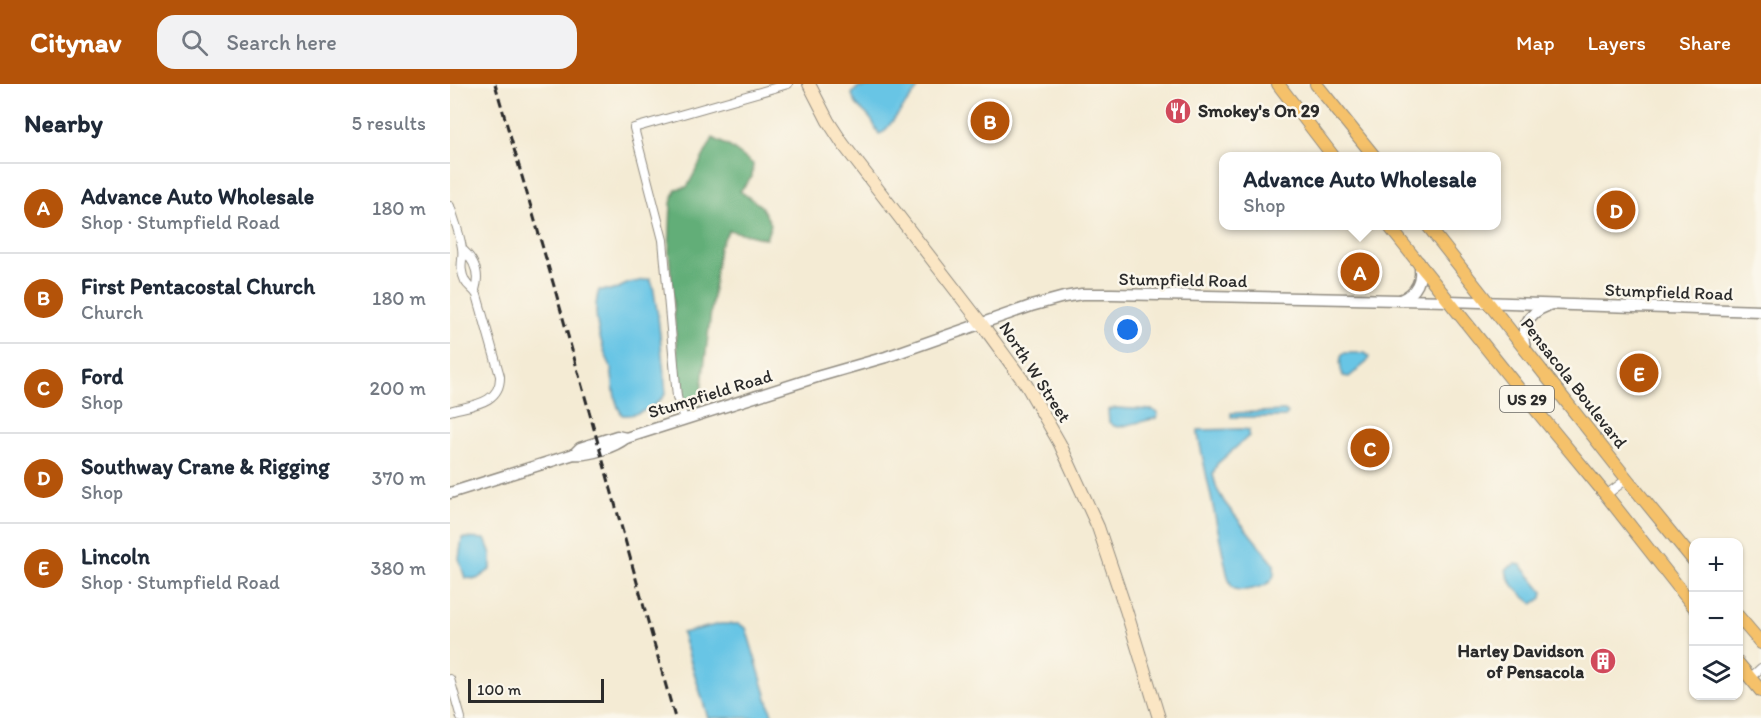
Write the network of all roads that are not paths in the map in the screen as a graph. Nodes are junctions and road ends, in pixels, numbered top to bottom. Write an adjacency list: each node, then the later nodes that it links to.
1 (788, 84): 21 (street)
2 (809, 84): 18 (main road, North W Street)
3 (1278, 84): 5 (main road)
4 (1316, 84): 6 (main road)
5 (1330, 152)
6 (1371, 152)
7 (450, 206): 10 (street)
8 (1393, 230): 11 (main road, US 29)
9 (1432, 230): 15 (main road, Pensacola Boulevard / US 29)
10 (463, 250): 12 (street); 12 (street)
11 (1419, 261): 13 (street); 14 (main road, US 29)
12 (475, 290): 20 (street)
13 (1397, 300): 14 (street, Stumpfield Road); 18 (street, Stumpfield Road)
14 (1449, 301): 15 (street, Stumpfield Road); 24 (main road, US 29)
15 (1489, 303): 16 (street, Stumpfield Road); 19 (main road, Pensacola Boulevard / US 29)
16 (1549, 306): 17 (street, Stumpfield Road); 19 (street)
17 (1761, 311)
18 (981, 323): 21 (street, Stumpfield Road); 35 (main road, North W Street)
19 (1526, 351): 22 (main road, Pensacola Boulevard / US 29)
20 (450, 411)
21 (684, 419): 23 (street, Stumpfield Road)
22 (1627, 479): 24 (street); 25 (main road, Pensacola Boulevard / US 29)
23 (450, 493)
24 (1606, 495): 26 (main road, US 29)
25 (1689, 555)
26 (1689, 601)
27 (1743, 622): 28 (main road)
28 (1761, 643)
29 (1761, 668): 31 (street)
30 (1743, 669): 31 (main road)
31 (1750, 678): 33 (main road)
32 (450, 679): 34 (street)
33 (1761, 691)
34 (461, 718)
35 (1159, 718)

